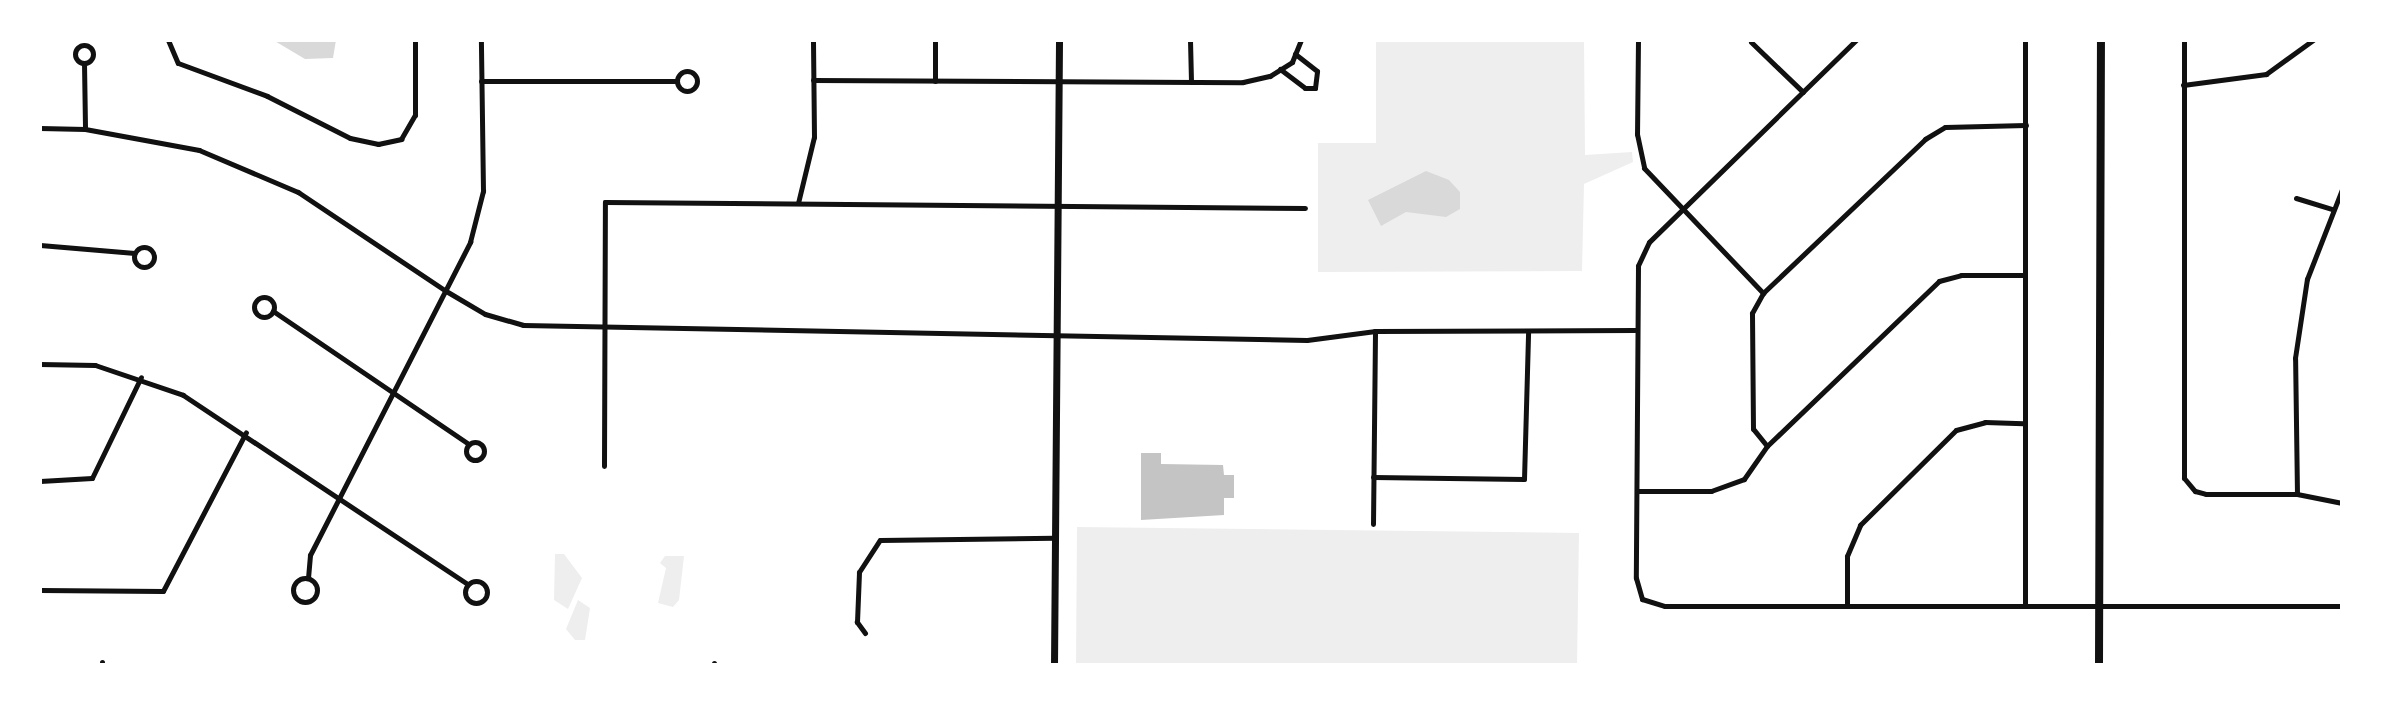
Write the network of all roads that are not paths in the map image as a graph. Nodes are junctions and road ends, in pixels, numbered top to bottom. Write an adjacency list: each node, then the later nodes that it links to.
1 (168, 40): 2 (street)
2 (415, 40)
3 (481, 40): 20 (street)
4 (813, 40): 19 (street)
5 (935, 40): 22 (street)
6 (1059, 40): 23 (main road)
7 (1190, 40): 24 (street)
8 (1301, 40): 16 (street)
9 (1638, 40): 35 (street)
10 (1856, 40): 26 (street)
11 (2025, 40): 27 (street)
12 (2101, 40): 69 (main road)
13 (2184, 40): 25 (street)
14 (2313, 40): 25 (street)
15 (1751, 42): 26 (street)
16 (1295, 54): 18 (street); 18 (street)
17 (84, 63): 29 (street)
18 (1280, 69): 24 (street)
19 (813, 80): 22 (street); 32 (street)
20 (481, 81): 21 (street); 40 (street)
21 (677, 81): 21 (street)
22 (935, 81): 23 (street)
23 (1059, 82): 24 (street); 33 (main road)
24 (1191, 82)
25 (2183, 85): 59 (street)
26 (1803, 92): 35 (street)
27 (2026, 125): 39 (street); 41 (street)
28 (40, 128): 29 (street)
29 (85, 129): 40 (street)
30 (2342, 189): 36 (street)
31 (2296, 198): 36 (street)
32 (798, 203): 33 (street); 43 (street)
33 (1058, 206): 34 (street); 47 (main road)
34 (1305, 208)
35 (1687, 208): 41 (street); 44 (street)
36 (2331, 209): 59 (street)
37 (40, 245): 38 (street)
38 (135, 253)
39 (2024, 275): 51 (street); 54 (street)
40 (446, 291): 43 (street); 50 (street)
41 (1763, 293): 54 (street)
42 (273, 311): 50 (street)
43 (604, 328): 47 (street); 55 (street)
44 (1635, 330): 46 (street); 58 (street)
45 (1375, 331): 46 (street); 47 (street); 56 (street)
46 (1528, 332): 56 (street)
47 (1058, 336): 63 (main road)
48 (40, 364): 49 (street)
49 (141, 377): 52 (street); 57 (street)
50 (394, 391): 53 (street); 60 (street)
51 (2023, 423): 67 (street); 68 (street)
52 (246, 432): 60 (street); 66 (street)
53 (469, 444)
54 (1767, 446): 58 (street)
55 (604, 466)
56 (1373, 477): 62 (street)
57 (40, 481)
58 (1637, 491): 67 (street)
59 (2297, 494): 61 (street)
60 (340, 497): 64 (street); 65 (street)
61 (2342, 503)
62 (1373, 524)
63 (1054, 538): 71 (street); 72 (main road)
64 (308, 578): 64 (street)
65 (468, 584): 65 (street)
66 (40, 590)
67 (1847, 604): 68 (street)
68 (2025, 606): 69 (street)
69 (2099, 606): 70 (street); 73 (main road)
70 (2342, 606)
71 (865, 633)
72 (1054, 665)
73 (2099, 665)

